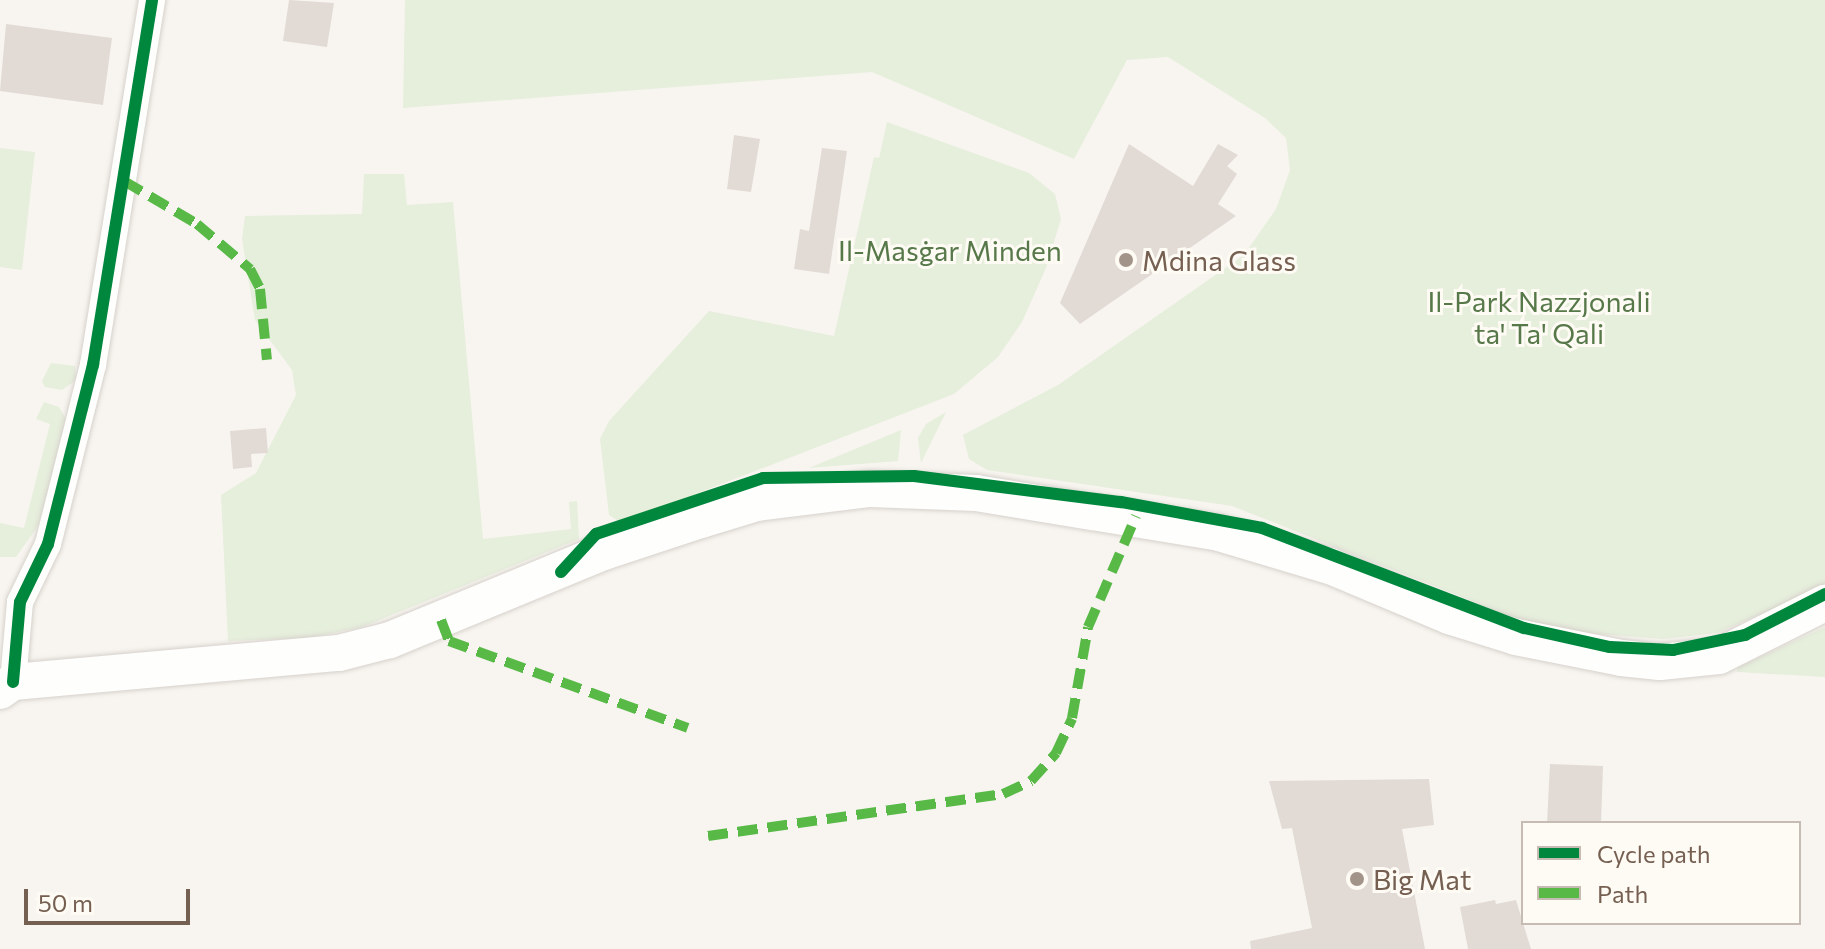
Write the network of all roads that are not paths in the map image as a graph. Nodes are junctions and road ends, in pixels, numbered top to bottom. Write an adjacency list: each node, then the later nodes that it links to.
1 (152, 0): 2 (street)
2 (10, 599): 4 (street)
3 (1825, 603): 4 (main road)
4 (4, 680)

